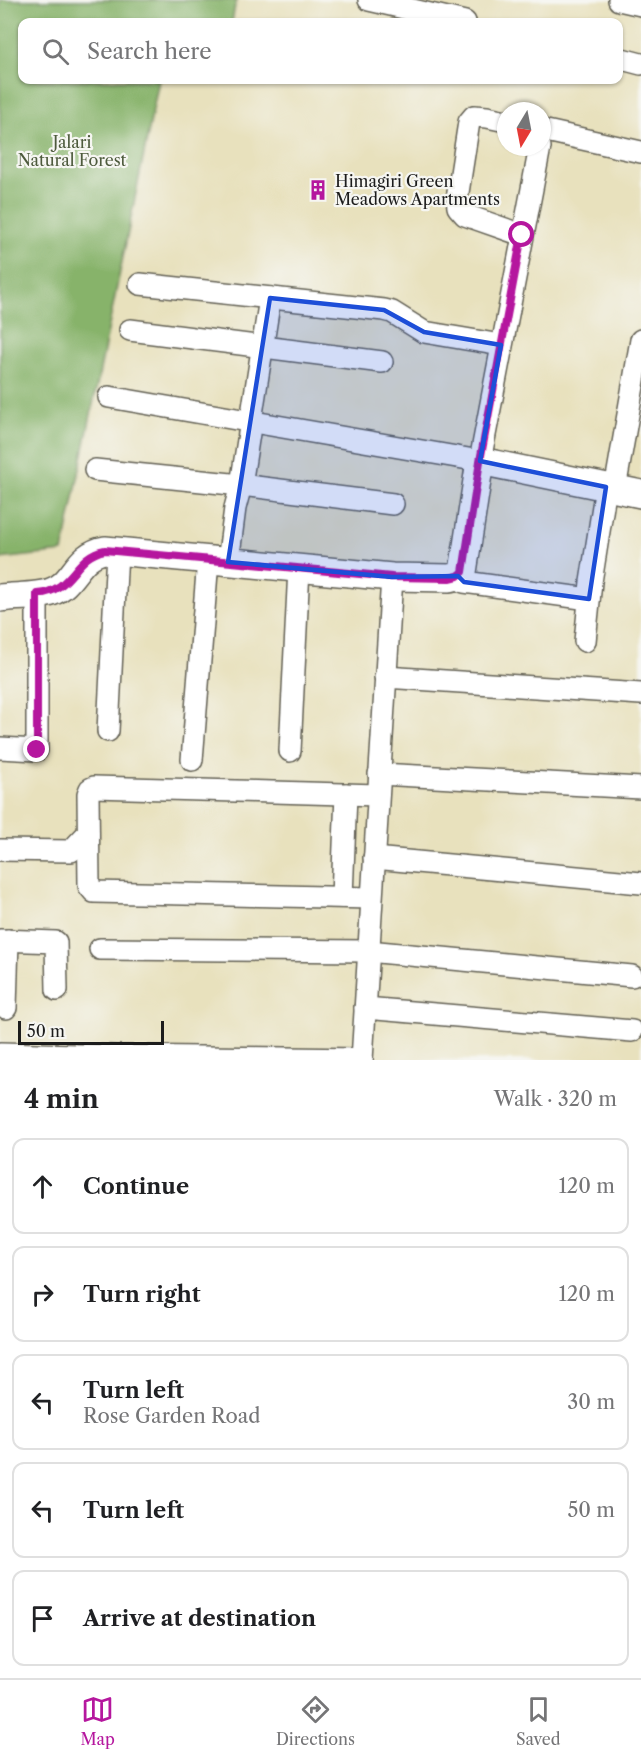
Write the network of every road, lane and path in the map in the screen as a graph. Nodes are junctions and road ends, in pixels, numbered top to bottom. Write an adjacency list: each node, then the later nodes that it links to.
1 (369, 0): 4 (street)
2 (620, 0): 3 (street)
3 (641, 5)
4 (448, 18)
5 (623, 59): 6 (street)
6 (641, 64)
7 (497, 119): 11 (street)
8 (551, 137): 9 (street)
9 (641, 152)
10 (538, 156): 11 (street)
11 (522, 235): 16 (street)
12 (140, 284): 13 (street)
13 (270, 298): 16 (street); 17 (street)
14 (130, 330): 17 (street)
15 (641, 339): 24 (street)
16 (501, 345): 21 (street)
17 (263, 347): 18 (street); 20 (street)
18 (382, 362)
19 (109, 398): 20 (street)
20 (252, 422): 21 (street); 23 (street)
21 (480, 461): 24 (street); 29 (street)
22 (95, 470): 23 (street)
23 (241, 485): 25 (street); 27 (street)
24 (621, 490): 33 (street)
25 (393, 504)
26 (111, 551): 27 (street); 31 (street); 37 (street)
27 (218, 561): 28 (street); 40 (street)
28 (299, 568): 30 (street); 39 (street)
29 (458, 576): 30 (street); 33 (street)
30 (392, 577): 35 (street)
31 (37, 594): 32 (street); 38 (street)
32 (0, 598)
33 (589, 599): 34 (street)
34 (585, 641)
35 (385, 677): 36 (street); 41 (street)
36 (641, 694)
37 (108, 731)
38 (0, 748)
39 (290, 751)
40 (192, 760)
41 (379, 774): 42 (street); 44 (street)
42 (641, 788)
43 (346, 794): 44 (street); 45 (street); 49 (street)
44 (378, 795): 47 (street)
45 (88, 833): 46 (street); 49 (street)
46 (0, 850)
47 (374, 858): 48 (street); 50 (street)
48 (641, 883)
49 (342, 897): 50 (street)
50 (371, 898): 53 (street)
51 (4, 940): 55 (street); 56 (street)
52 (100, 949): 53 (street)
53 (368, 951): 54 (street); 57 (street)
54 (632, 976)
55 (57, 990)
56 (6, 1008)
57 (365, 1008): 58 (street); 60 (street)
58 (632, 1031)
59 (0, 1053): 60 (street)
60 (362, 1059)

